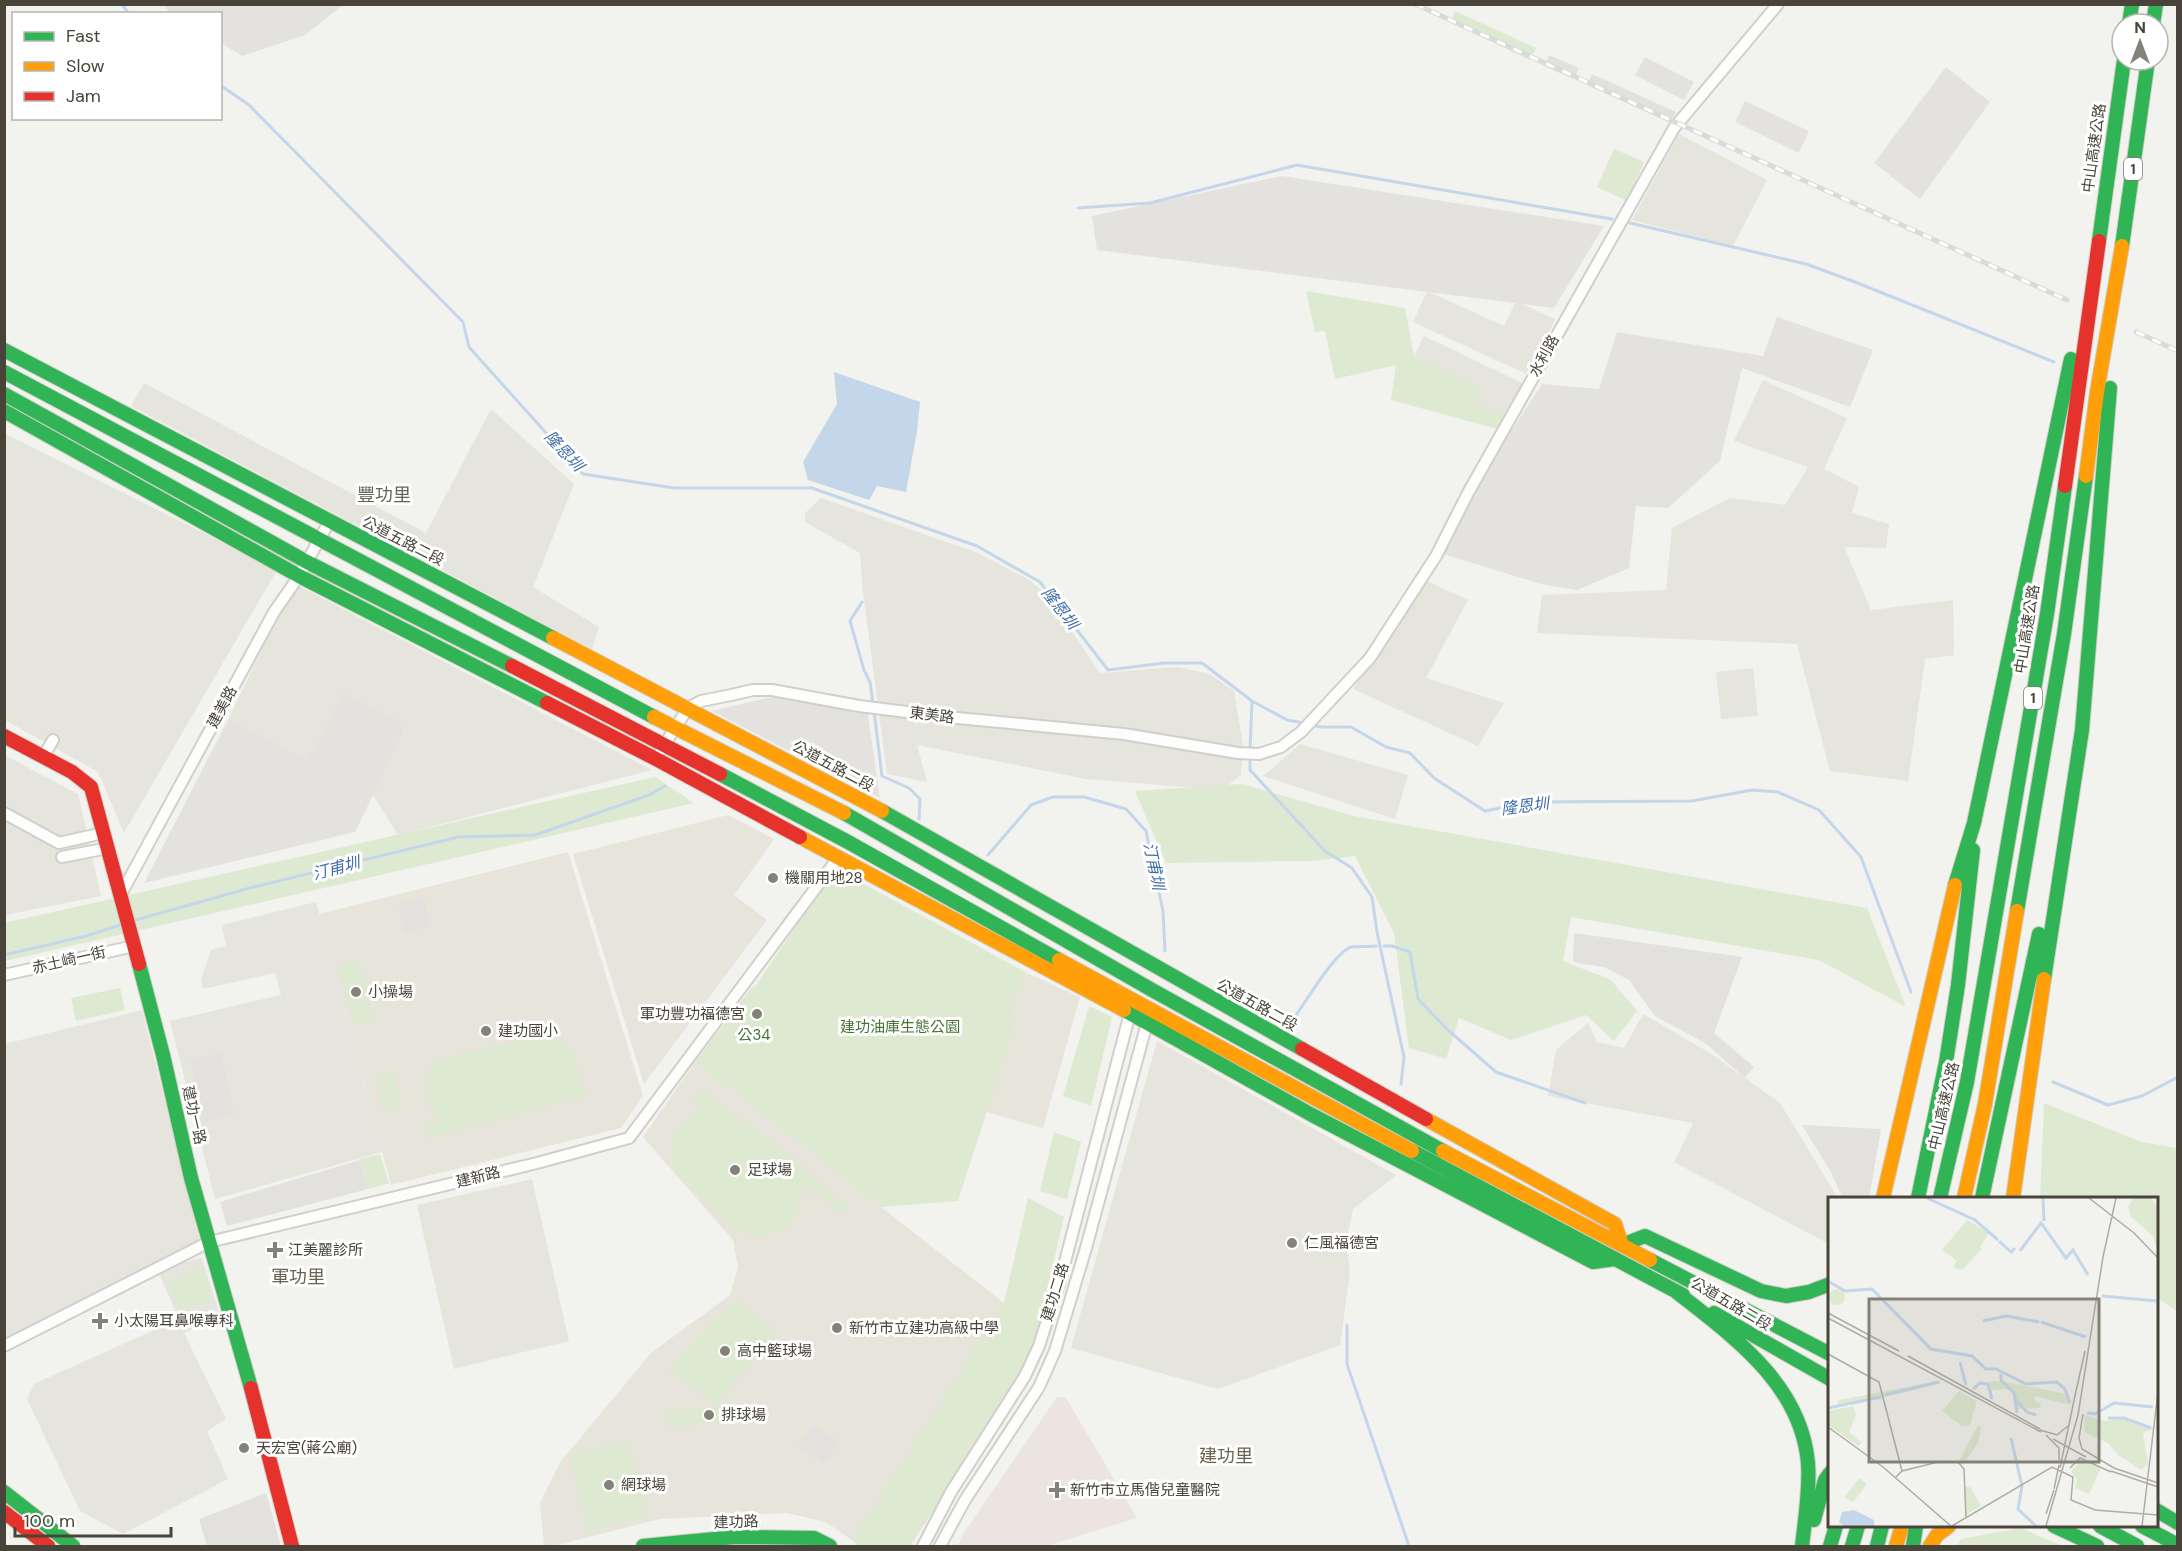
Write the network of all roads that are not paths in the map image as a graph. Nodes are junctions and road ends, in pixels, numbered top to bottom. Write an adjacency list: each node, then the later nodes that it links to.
1 (1778, 4): 19 (street, 水利路)
2 (2122, 72): 4 (main road, 中山高速公路 / 1)
3 (2146, 72): 5 (main road, 1)
4 (2104, 194): 23 (main road); 38 (main road, 中山高速公路 / 1)
5 (2118, 277): 24 (main road); 39 (main road, 1)
6 (6, 353): 10 (main road, 公道五路二段)
7 (4, 372): 11 (main road, 公道五路二段)
8 (4, 394): 12 (main road, 公道五路二段)
9 (4, 411): 13 (main road, 公道五路二段)
10 (329, 522): 11 (street, 建美路); 14 (main road, 公道五路二段)
11 (319, 539): 12 (street, 建美路); 15 (main road, 公道五路二段)
12 (306, 562): 13 (street, 建美路); 18 (main road, 公道五路二段)
13 (299, 576): 21 (main road, 公道五路二段); 29 (street, 建美路)
14 (688, 708): 15 (street); 19 (street, 東美路); 33 (main road, 公道五路二段)
15 (674, 728): 18 (street); 32 (main road, 公道五路二段)
16 (4, 736): 20 (main road, 建功一路)
17 (53, 740): 20 (street)
18 (664, 744): 21 (street); 44 (main road, 公道五路二段)
19 (1259, 754)
20 (43, 757): 25 (main road, 建功一路)
21 (656, 759): 28 (main road, 公道五路二段)
22 (4, 813): 25 (street)
23 (1974, 823): 36 (main road); 37 (main road)
24 (2067, 831): 40 (main road); 41 (main road)
25 (104, 833): 26 (main road, 建功一路)
26 (108, 848): 27 (street); 29 (main road, 建功一路)
27 (62, 857)
28 (838, 858): 34 (main road, 公道五路二段); 42 (street, 建新路)
29 (121, 900): 30 (main road, 建功一路)
30 (134, 946): 31 (street, 赤土崎一街); 42 (main road, 建功一路)
31 (4, 975)
32 (1152, 990): 33 (main road); 43 (main road, 公道五路二段)
33 (1229, 1008): 43 (main road, 公道五路二段)
34 (1130, 1013): 35 (main road, 公道五路二段); 69 (street, 建功二路)
35 (1147, 1023): 44 (main road, 公道五路二段); 70 (street, 建功二路)
36 (1883, 1197)
37 (1918, 1197)
38 (1940, 1197)
39 (1964, 1197)
40 (1982, 1197)
41 (2013, 1197)
42 (209, 1242): 47 (street, 建新路); 66 (main road, 建功一路)
43 (1622, 1245): 45 (main road); 48 (main road, 公道五路二段)
44 (1615, 1259): 46 (main road, 公道五路二段)
45 (1828, 1285)
46 (1674, 1290): 49 (main road, 公道五路二段); 71 (main road)
47 (4, 1346)
48 (1828, 1353)
49 (1828, 1377)
50 (1828, 1477): 72 (main road)
51 (4, 1492): 65 (main road)
52 (2158, 1511): 54 (main road)
53 (4, 1512): 64 (main road)
54 (2178, 1523)
55 (1836, 1527): 73 (main road)
56 (1858, 1527): 74 (main road)
57 (1882, 1527): 75 (main road)
58 (1902, 1527): 76 (main road)
59 (1948, 1527): 77 (main road)
60 (2056, 1527): 78 (main road)
61 (2102, 1527): 79 (main road)
62 (2144, 1527): 63 (main road)
63 (2178, 1545)
64 (48, 1546)
65 (73, 1546)
66 (292, 1546)
67 (643, 1546): 68 (main road, 建功路)
68 (830, 1546)
69 (923, 1546)
70 (940, 1546)
71 (1802, 1546)
72 (1808, 1546)
73 (1830, 1546)
74 (1852, 1546)
75 (1877, 1546)
76 (1896, 1546)
77 (1930, 1546)
78 (2097, 1546)
79 (2137, 1546)

